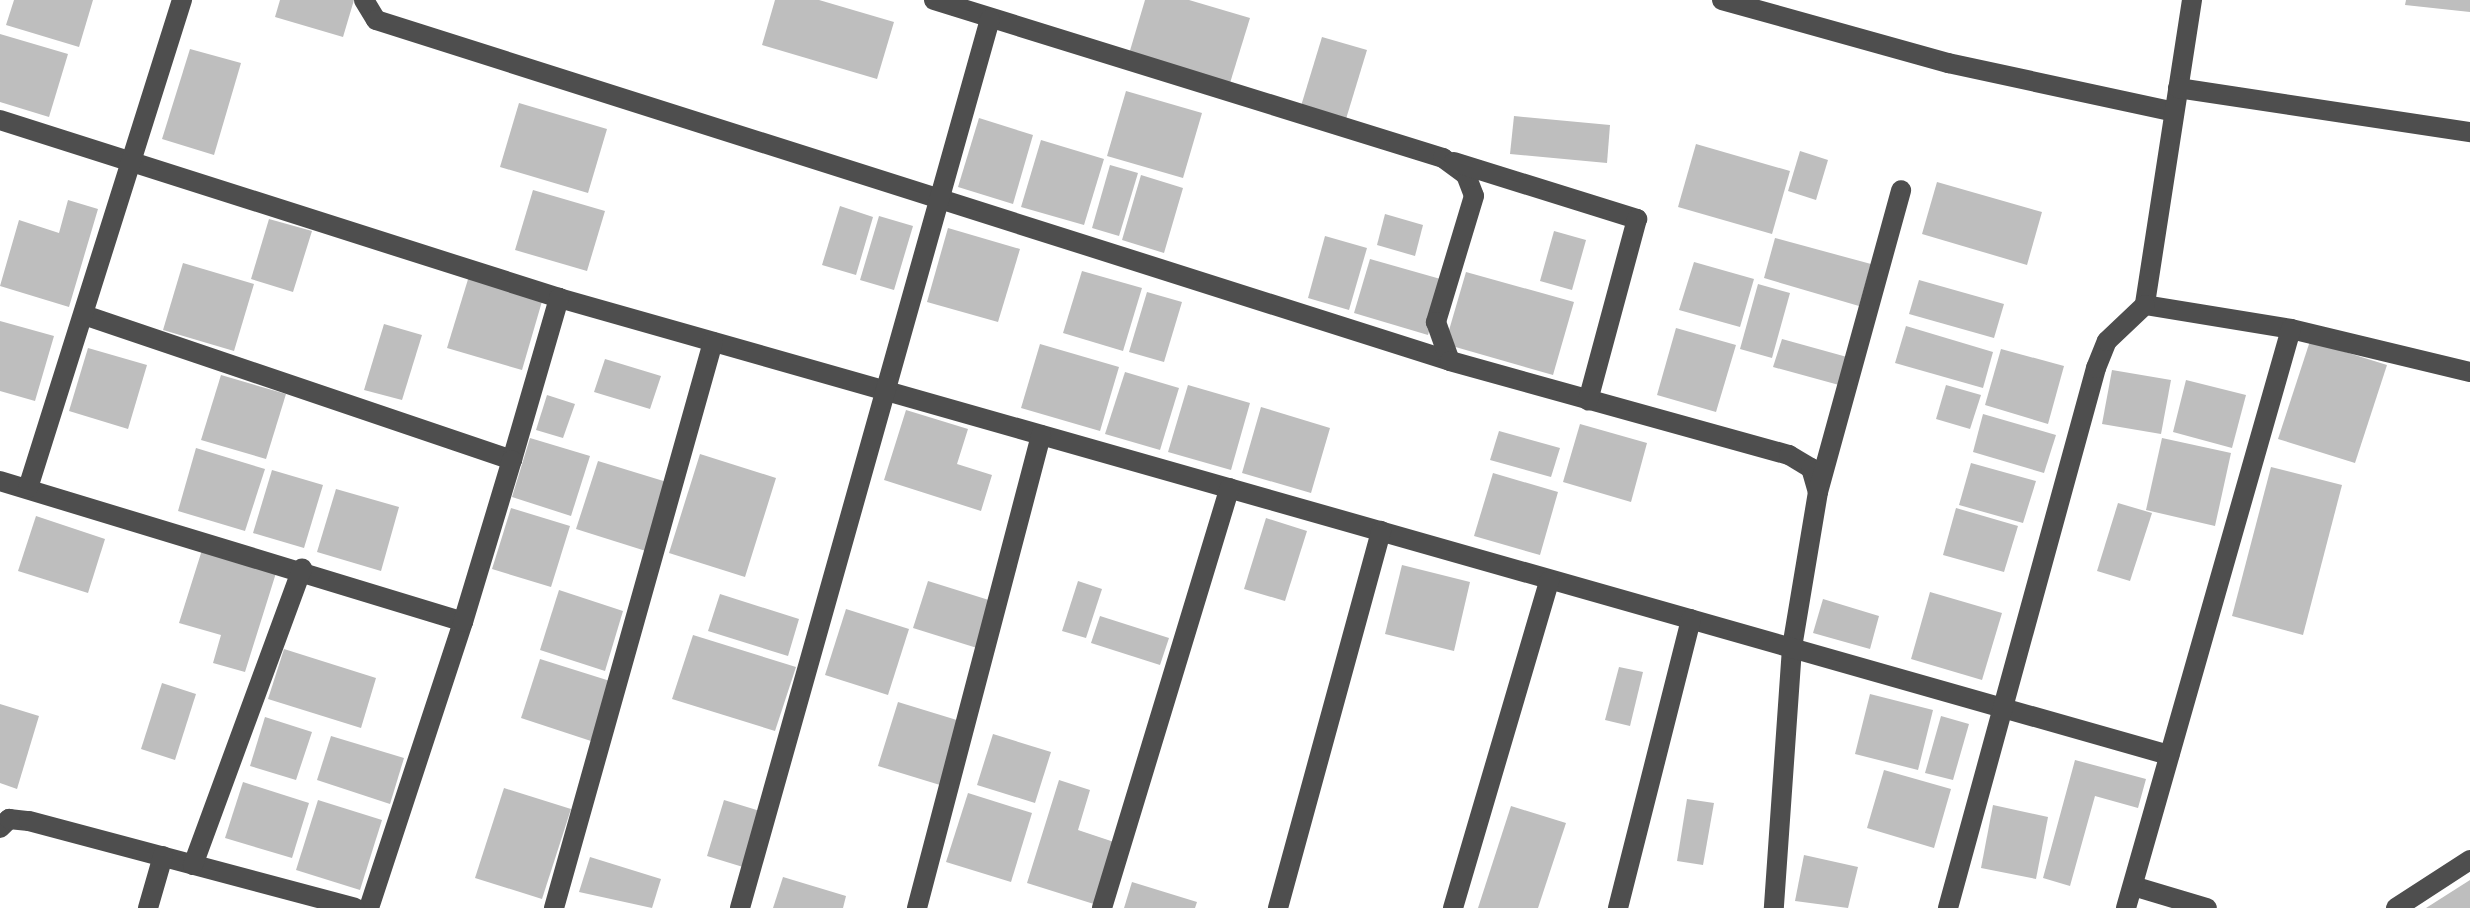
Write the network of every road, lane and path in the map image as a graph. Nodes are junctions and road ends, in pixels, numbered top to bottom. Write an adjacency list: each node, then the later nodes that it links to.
1 (182, 0): 12 (street)
2 (364, 0): 14 (street)
3 (934, 0): 6 (street)
4 (1722, 0): 8 (street)
5 (2192, 0): 7 (street)
6 (990, 19): 11 (street); 14 (street)
7 (2178, 88): 8 (street); 10 (street)
8 (2174, 112): 16 (street)
9 (0, 120): 12 (street)
10 (2470, 132)
11 (1443, 158): 20 (street); 23 (street)
12 (129, 159): 15 (street); 17 (street)
13 (1901, 190): 29 (street)
14 (940, 200): 20 (street); 22 (street)
15 (559, 298): 19 (street); 25 (street)
16 (2145, 305): 18 (street); 36 (street)
17 (84, 315): 25 (street); 27 (street)
18 (2291, 329): 21 (street); 37 (street)
19 (713, 342): 22 (street); 46 (street)
20 (1450, 361): 23 (street)
21 (2470, 372)
22 (890, 392): 24 (street); 47 (street)
23 (1588, 400): 29 (street)
24 (1041, 435): 28 (street); 48 (street)
25 (512, 460): 34 (street)
26 (0, 481): 27 (street)
27 (28, 488): 31 (street)
28 (1230, 488): 30 (street); 49 (street)
29 (1818, 492): 35 (street)
30 (1381, 531): 32 (street); 50 (street)
31 (302, 568): 34 (street); 41 (street)
32 (1549, 581): 33 (street); 51 (street)
33 (1691, 619): 35 (street); 52 (street)
34 (463, 622): 45 (street)
35 (1792, 648): 36 (street); 53 (street)
36 (2003, 707): 37 (street); 54 (street)
37 (2169, 755): 42 (street)
38 (3, 822): 39 (street)
39 (163, 856): 41 (street); 43 (street)
40 (2470, 860): 57 (street)
41 (193, 865): 44 (street)
42 (2133, 886): 55 (street); 56 (street)
43 (148, 908)
44 (355, 908)
45 (369, 908)
46 (554, 908)
47 (740, 908)
48 (917, 908)
49 (1102, 908)
50 (1278, 908)
51 (1453, 908)
52 (1618, 908)
53 (1774, 908)
54 (1948, 908)
55 (2126, 908)
56 (2207, 908)
57 (2396, 908)

